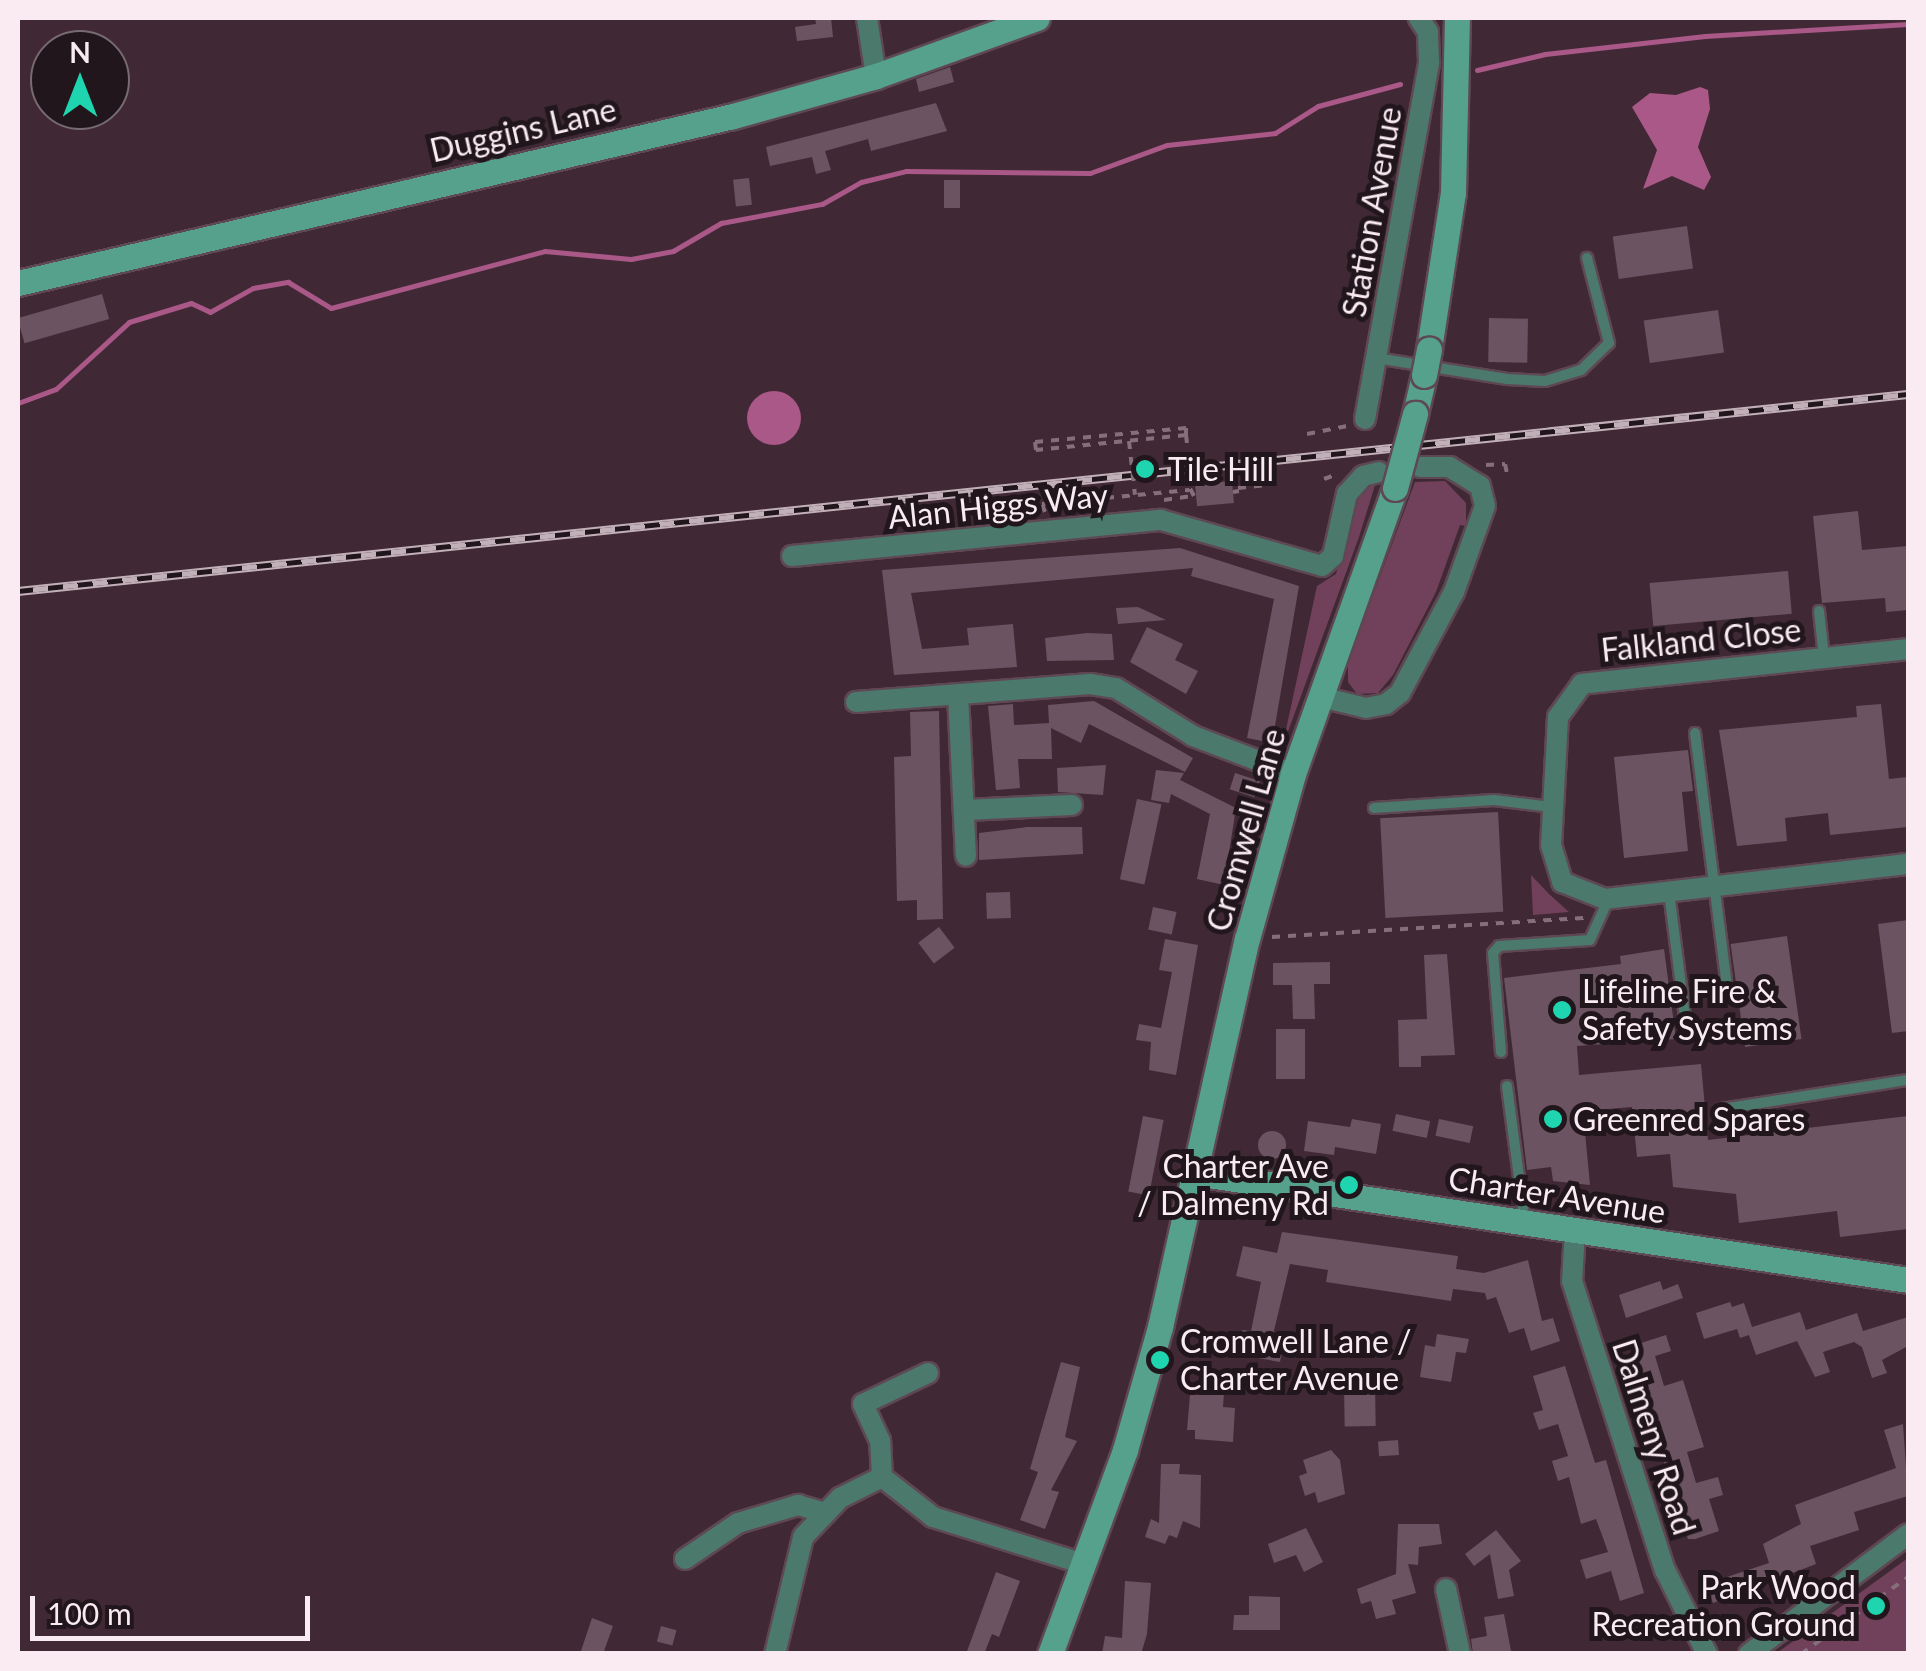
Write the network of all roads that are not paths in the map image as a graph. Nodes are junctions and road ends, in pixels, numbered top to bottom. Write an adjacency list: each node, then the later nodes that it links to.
1 (867, 18): 5 (street)
2 (1037, 18): 5 (street, Duggins Lane)
3 (1419, 18): 8 (street, Station Avenue)
4 (1457, 18): 11 (street, Cromwell Lane, bridge)
5 (876, 76): 7 (street, Duggins Lane)
6 (1587, 258): 8 (lane)
7 (18, 283)
8 (1376, 358): 9 (street, Station Avenue)
9 (1366, 419)
10 (1420, 466): 17 (street)
11 (1387, 480): 12 (street, Alan Higgs Way); 17 (street, Cromwell Lane)
12 (792, 556)
13 (1819, 611): 15 (lane)
14 (1908, 649): 15 (street, Falkland Close)
15 (1824, 657): 22 (street, Falkland Close)
16 (958, 694): 18 (street); 20 (street); 24 (street)
17 (1321, 697): 20 (street, Cromwell Lane)
18 (856, 702)
19 (1695, 733): 27 (lane)
20 (1293, 774): 36 (street, Cromwell Lane)
21 (1072, 805): 24 (street)
22 (1552, 807): 23 (lane); 29 (street, Falkland Close)
23 (1374, 808)
24 (965, 810): 25 (street)
25 (966, 856)
26 (1908, 864): 27 (street, Falkland Close)
27 (1715, 886): 28 (street, Falkland Close); 30 (lane)
28 (1669, 892): 29 (street, Falkland Close); 31 (lane)
29 (1605, 908): 32 (lane)
30 (1726, 980)
31 (1687, 1032)
32 (1502, 1052)
33 (1908, 1080): 35 (lane)
34 (1507, 1086): 37 (lane)
35 (1722, 1109)
36 (1195, 1173): 37 (street, Charter Avenue); 45 (street, Cromwell Lane)
37 (1525, 1223): 38 (street, Charter Avenue)
38 (1575, 1231): 39 (street, Charter Avenue); 50 (street, Dalmeny Road)
39 (1908, 1280)
40 (928, 1373): 41 (street)
41 (882, 1476): 42 (street); 45 (street)
42 (826, 1513): 44 (street); 47 (street)
43 (1908, 1534): 51 (street)
44 (685, 1559)
45 (1084, 1564): 48 (street, Cromwell Lane)
46 (1446, 1589): 49 (street)
47 (775, 1654)
48 (1050, 1654)
49 (1460, 1654)
50 (1708, 1654)
51 (1749, 1654)

